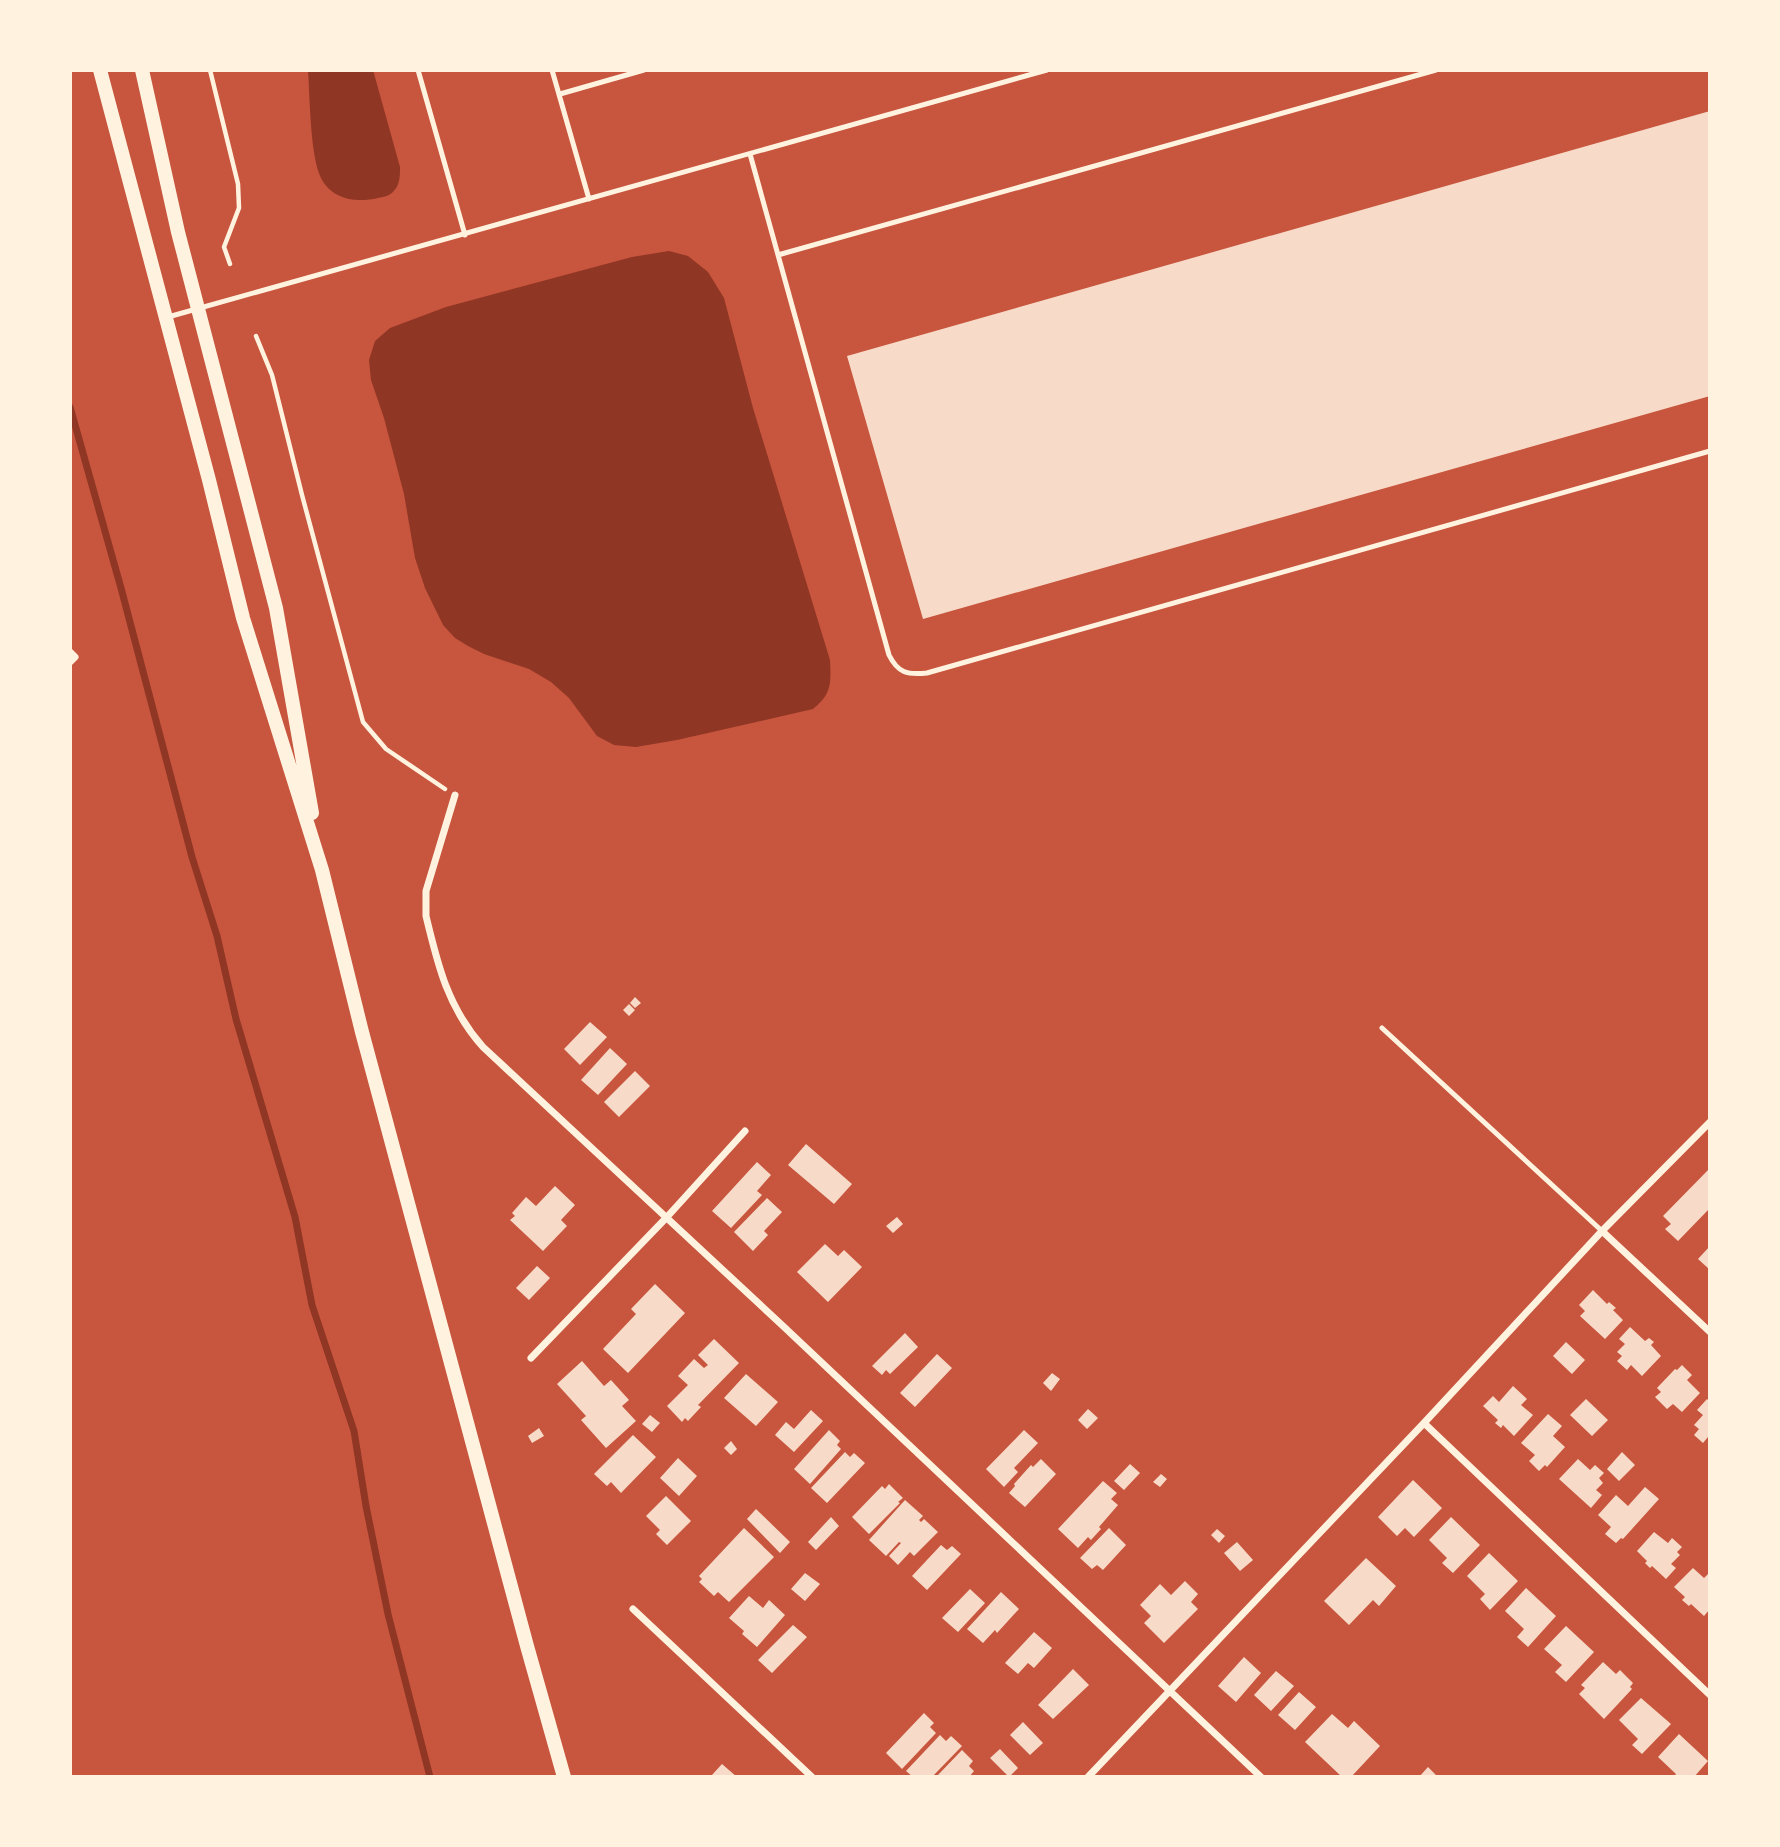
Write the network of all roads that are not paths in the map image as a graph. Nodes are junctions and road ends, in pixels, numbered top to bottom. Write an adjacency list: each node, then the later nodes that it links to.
1 (100, 70): 14 (main road)
2 (142, 70): 13 (main road)
3 (418, 70): 11 (lane)
4 (552, 70): 8 (lane)
5 (644, 70): 8 (lane)
6 (1047, 70): 9 (lane)
7 (1436, 70): 12 (lane)
8 (560, 94): 10 (lane)
9 (750, 154): 10 (lane); 12 (lane)
10 (589, 200): 11 (lane)
11 (464, 235): 13 (lane)
12 (778, 255): 15 (lane)
13 (198, 309): 14 (lane); 17 (main road)
14 (166, 318): 17 (main road)
15 (1710, 450)
16 (455, 795): 21 (street)
17 (322, 870): 29 (main road)
18 (1382, 1028): 22 (lane)
19 (1710, 1122): 22 (street)
20 (745, 1131): 21 (street)
21 (667, 1217): 24 (street); 27 (street)
22 (1602, 1231): 23 (street); 25 (street)
23 (1710, 1332)
24 (531, 1358)
25 (1424, 1423): 27 (street); 28 (street)
26 (634, 1609): 30 (street)
27 (1170, 1691): 31 (street); 32 (street)
28 (1710, 1695)
29 (564, 1777)
30 (812, 1777)
31 (1087, 1777)
32 (1261, 1777)

